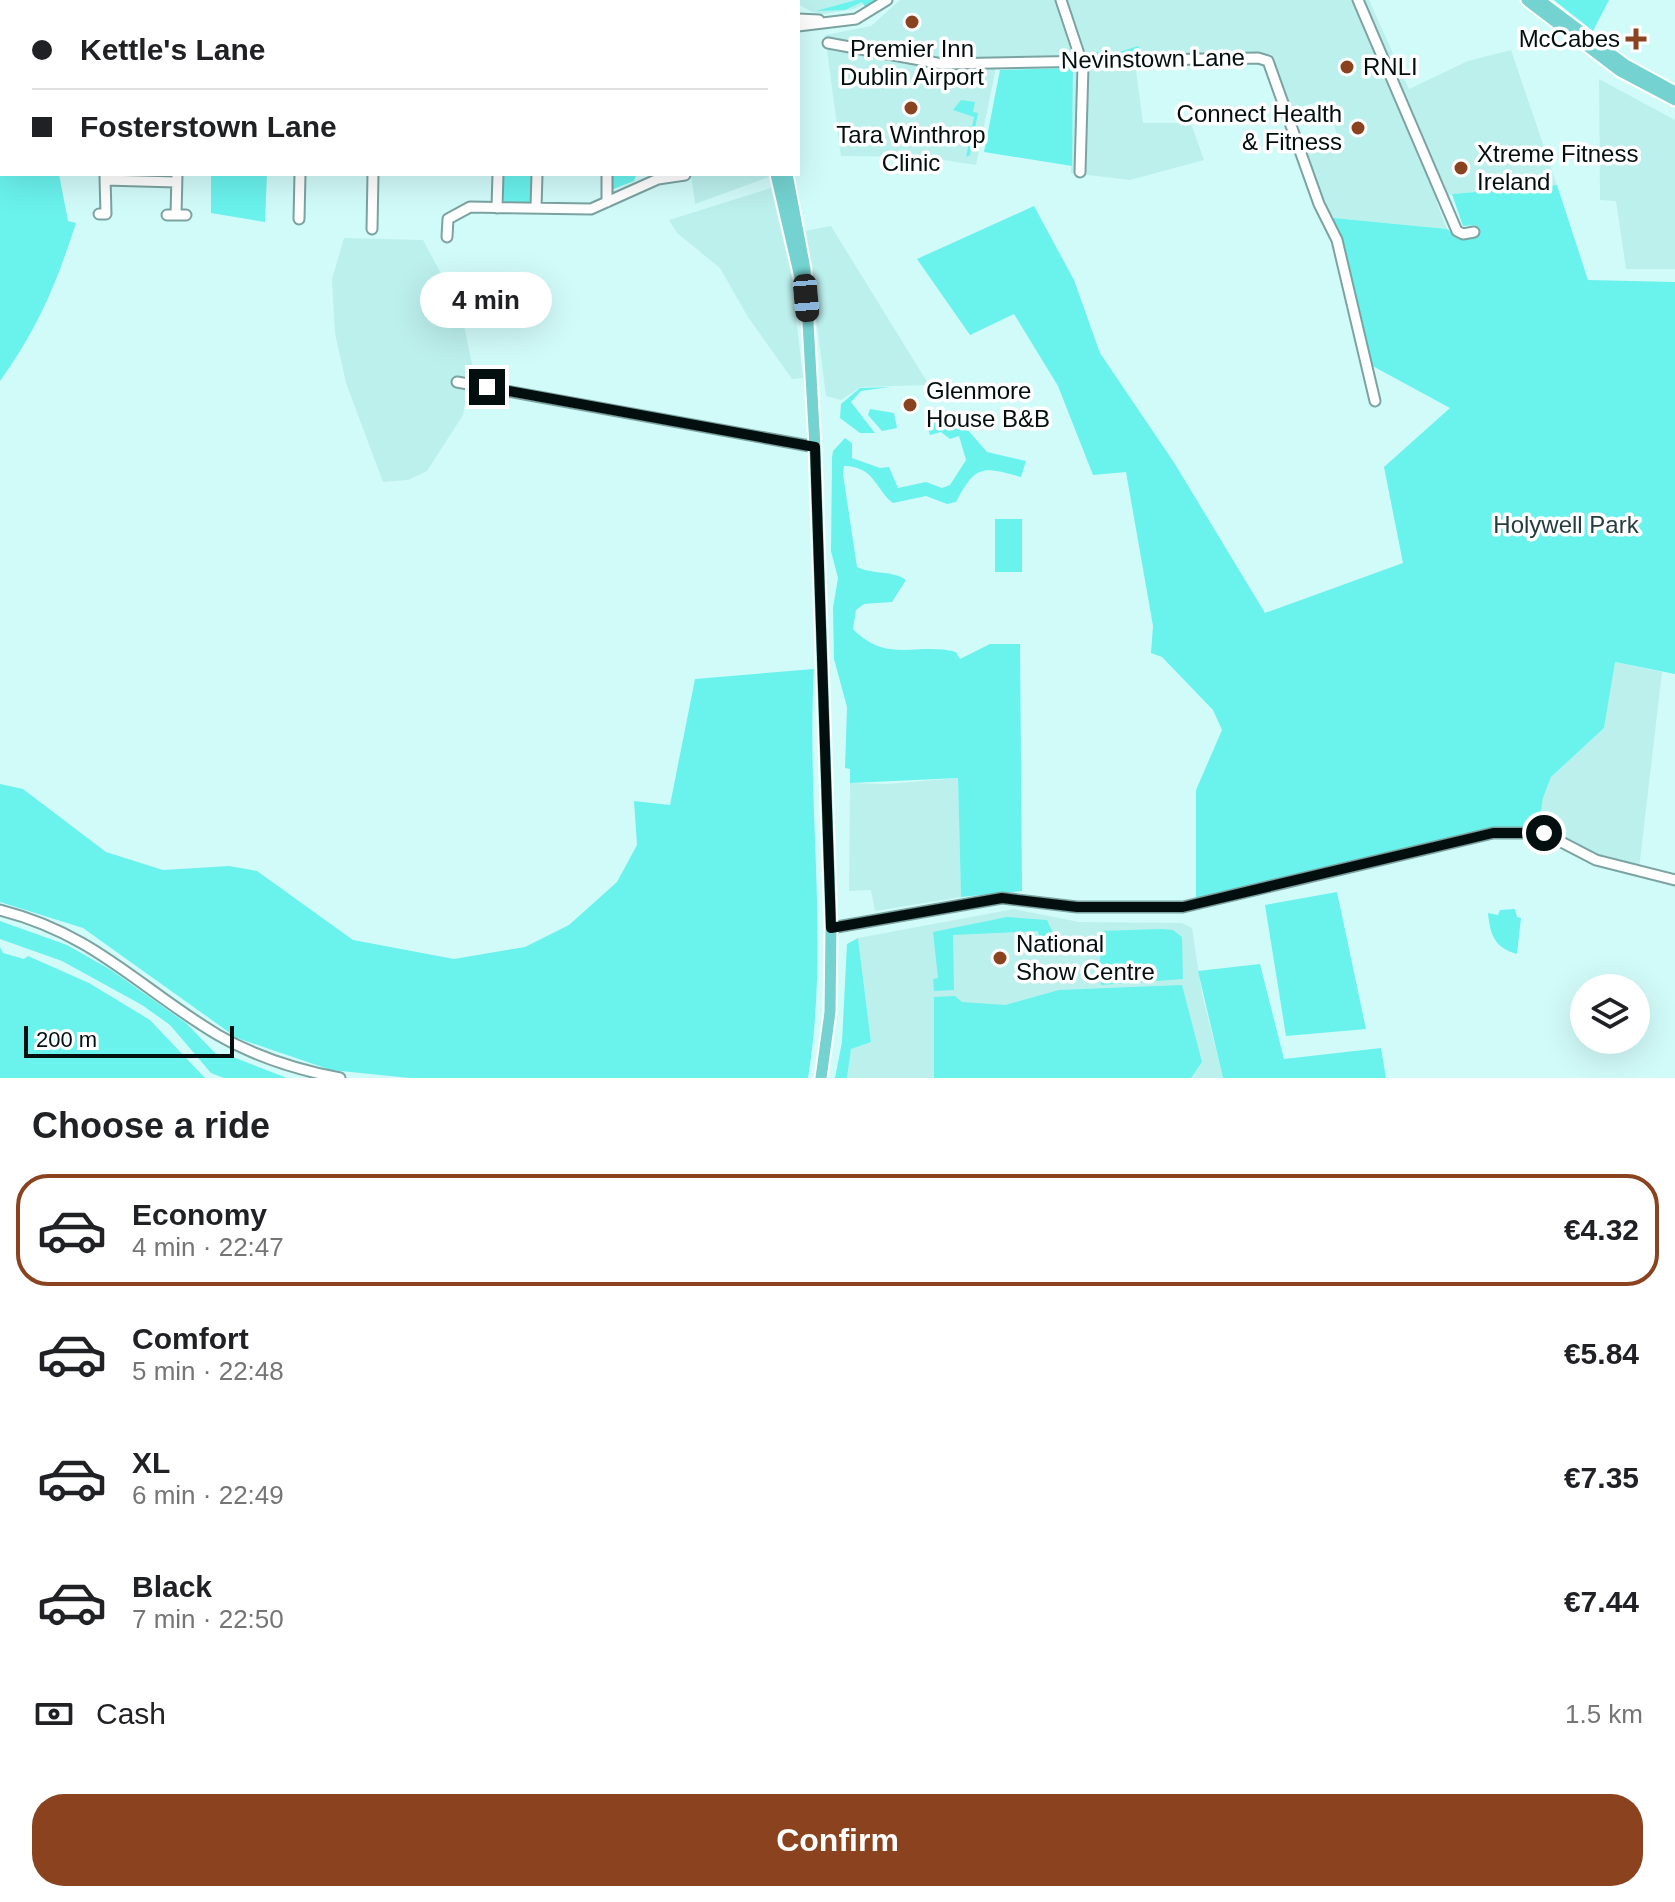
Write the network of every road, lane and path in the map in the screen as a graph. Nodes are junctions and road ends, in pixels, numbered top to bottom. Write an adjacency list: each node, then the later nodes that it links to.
1 (887, 0): 7 (street)
2 (1061, 0): 10 (street)
3 (1358, 0): 31 (street)
4 (1527, 0): 12 (main road)
5 (1539, 0): 11 (main road)
6 (800, 16): 7 (street)
7 (834, 23): 8 (street)
8 (800, 26)
9 (828, 43): 10 (street, Nevinstown Lane)
10 (1082, 60): 13 (street); 35 (street, Nevinstown Lane)
11 (1675, 92)
12 (1675, 100)
13 (1080, 172)
14 (300, 176): 29 (street)
15 (373, 176): 30 (street)
16 (498, 176): 25 (street)
17 (537, 176): 26 (street)
18 (607, 176): 24 (street)
19 (657, 176): 24 (street)
20 (776, 176): 33 (main road)
21 (787, 176): 33 (main road)
22 (105, 177): 23 (street); 27 (street)
23 (177, 178): 28 (street)
24 (607, 202): 26 (street)
25 (497, 208): 26 (street); 32 (street)
26 (536, 208)
27 (99, 214)
28 (176, 215)
29 (299, 219)
30 (372, 229)
31 (1474, 232)
32 (447, 237)
33 (806, 298): 36 (main road)
34 (457, 382): 36 (street)
35 (1375, 401)
36 (815, 447): 39 (main road)
37 (1675, 880): 39 (street)
38 (0, 910): 40 (street)
39 (831, 928): 41 (main road)
40 (340, 1078)
41 (821, 1078)

